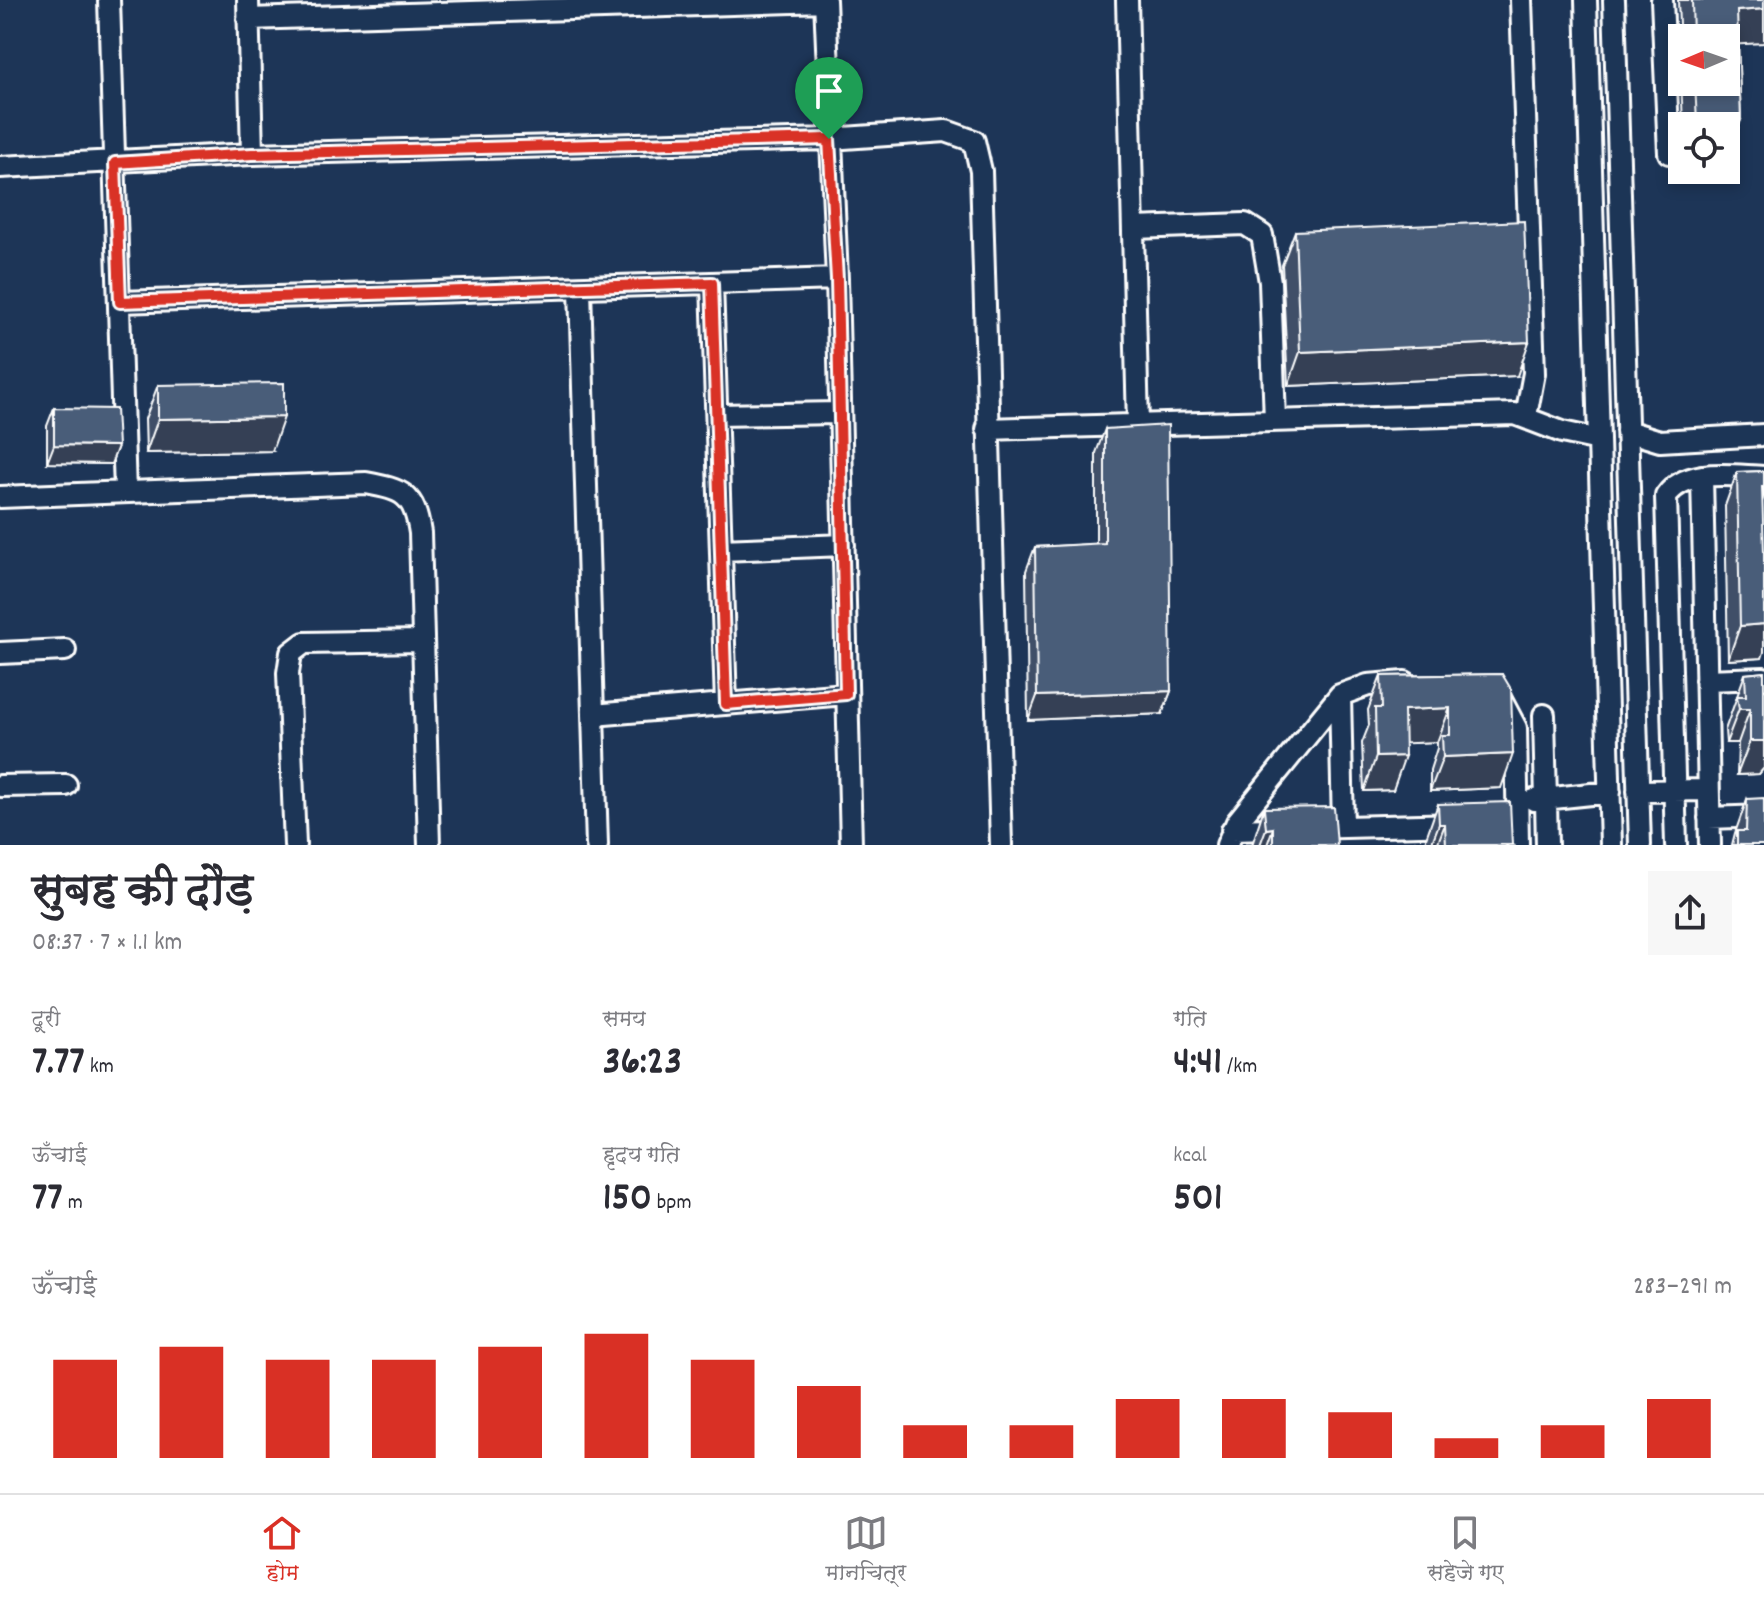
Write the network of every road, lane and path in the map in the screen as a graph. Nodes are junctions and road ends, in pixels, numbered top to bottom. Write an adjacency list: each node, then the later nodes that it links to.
1 (109, 0): 15 (street)
2 (825, 0): 8 (street); 13 (street)
3 (1127, 0): 17 (street)
4 (1521, 0): 24 (street)
5 (1586, 0): 30 (street)
6 (1614, 0): 28 (street)
7 (1662, 0): 12 (street)
8 (694, 3): 9 (street)
9 (561, 4): 10 (street)
10 (381, 7): 11 (street)
11 (248, 9): 14 (street)
12 (1668, 131)
13 (829, 139): 14 (street); 18 (street); 27 (street)
14 (252, 154): 15 (street)
15 (115, 163): 16 (street); 21 (street)
16 (0, 167)
17 (1135, 228): 25 (street); 26 (street)
18 (837, 279): 19 (street); 22 (street)
19 (712, 283): 20 (street); 23 (street)
20 (580, 289): 21 (street); 47 (street)
21 (120, 302): 33 (street)
22 (839, 413): 23 (street); 35 (street)
23 (717, 415): 36 (street)
24 (1526, 416): 25 (street); 30 (street)
25 (1275, 421): 26 (street)
26 (1138, 425): 27 (street)
27 (987, 429): 65 (street)
28 (1627, 431): 29 (street); 53 (street)
29 (1764, 435)
30 (1599, 440): 54 (street)
31 (1702, 476): 32 (street); 41 (street); 51 (street)
32 (1764, 477)
33 (125, 492): 34 (street); 37 (street)
34 (0, 497)
35 (844, 545): 36 (street); 44 (street)
36 (721, 550): 46 (street)
37 (422, 641): 61 (street); 62 (street)
38 (65, 650): 39 (street)
39 (0, 653)
40 (1764, 678): 41 (street)
41 (1706, 680): 52 (street)
42 (1421, 682): 45 (street)
43 (1483, 684): 57 (street)
44 (846, 694): 46 (street); 64 (street)
45 (1340, 695): 59 (street); 60 (street)
46 (726, 704): 47 (street)
47 (593, 715): 63 (street)
48 (1544, 715): 55 (street)
49 (66, 785): 50 (street)
50 (0, 786)
51 (1674, 790): 52 (street); 53 (street); 70 (street)
52 (1708, 790): 58 (street)
53 (1638, 791): 69 (street)
54 (1610, 792): 55 (street); 68 (street)
55 (1547, 799): 57 (street); 67 (street)
56 (1764, 816): 58 (street)
57 (1506, 818): 59 (street); 66 (street)
58 (1709, 818): 71 (street)
59 (1343, 827): 60 (street)
60 (1230, 837)
61 (295, 845)
62 (429, 845)
63 (597, 845)
64 (851, 845)
65 (1001, 845)
66 (1518, 845)
67 (1547, 845)
68 (1611, 845)
69 (1640, 845)
70 (1676, 845)
71 (1710, 845)

